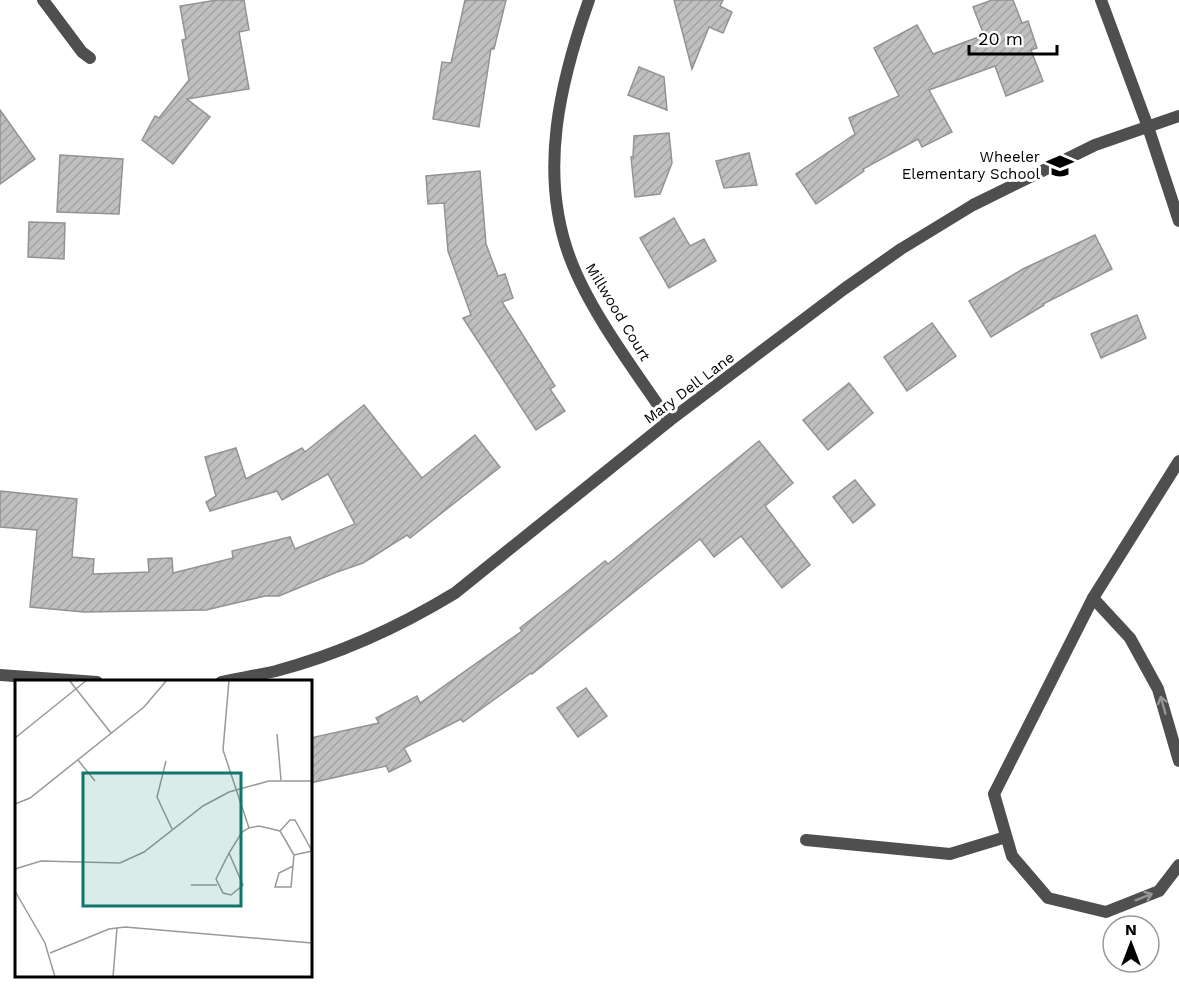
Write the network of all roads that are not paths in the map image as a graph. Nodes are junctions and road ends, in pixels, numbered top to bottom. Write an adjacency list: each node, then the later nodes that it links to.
1 (43, 0): 4 (street)
2 (590, 0): 8 (street, Millwood Court)
3 (1101, 0): 6 (street)
4 (90, 58)
5 (1179, 116): 6 (street, Mary Dell Lane)
6 (1148, 127): 7 (street); 8 (street, Mary Dell Lane)
7 (1179, 221)
8 (669, 421): 13 (street, Mary Dell Lane)
9 (1179, 461): 10 (street)
10 (1093, 598): 14 (street, one-way to 10); 15 (street)
11 (0, 675): 12 (street)
12 (81, 680)
13 (226, 680)
14 (1179, 761)
15 (1006, 837): 16 (street); 17 (street, one-way to 17)
16 (806, 840)
17 (1179, 865)

